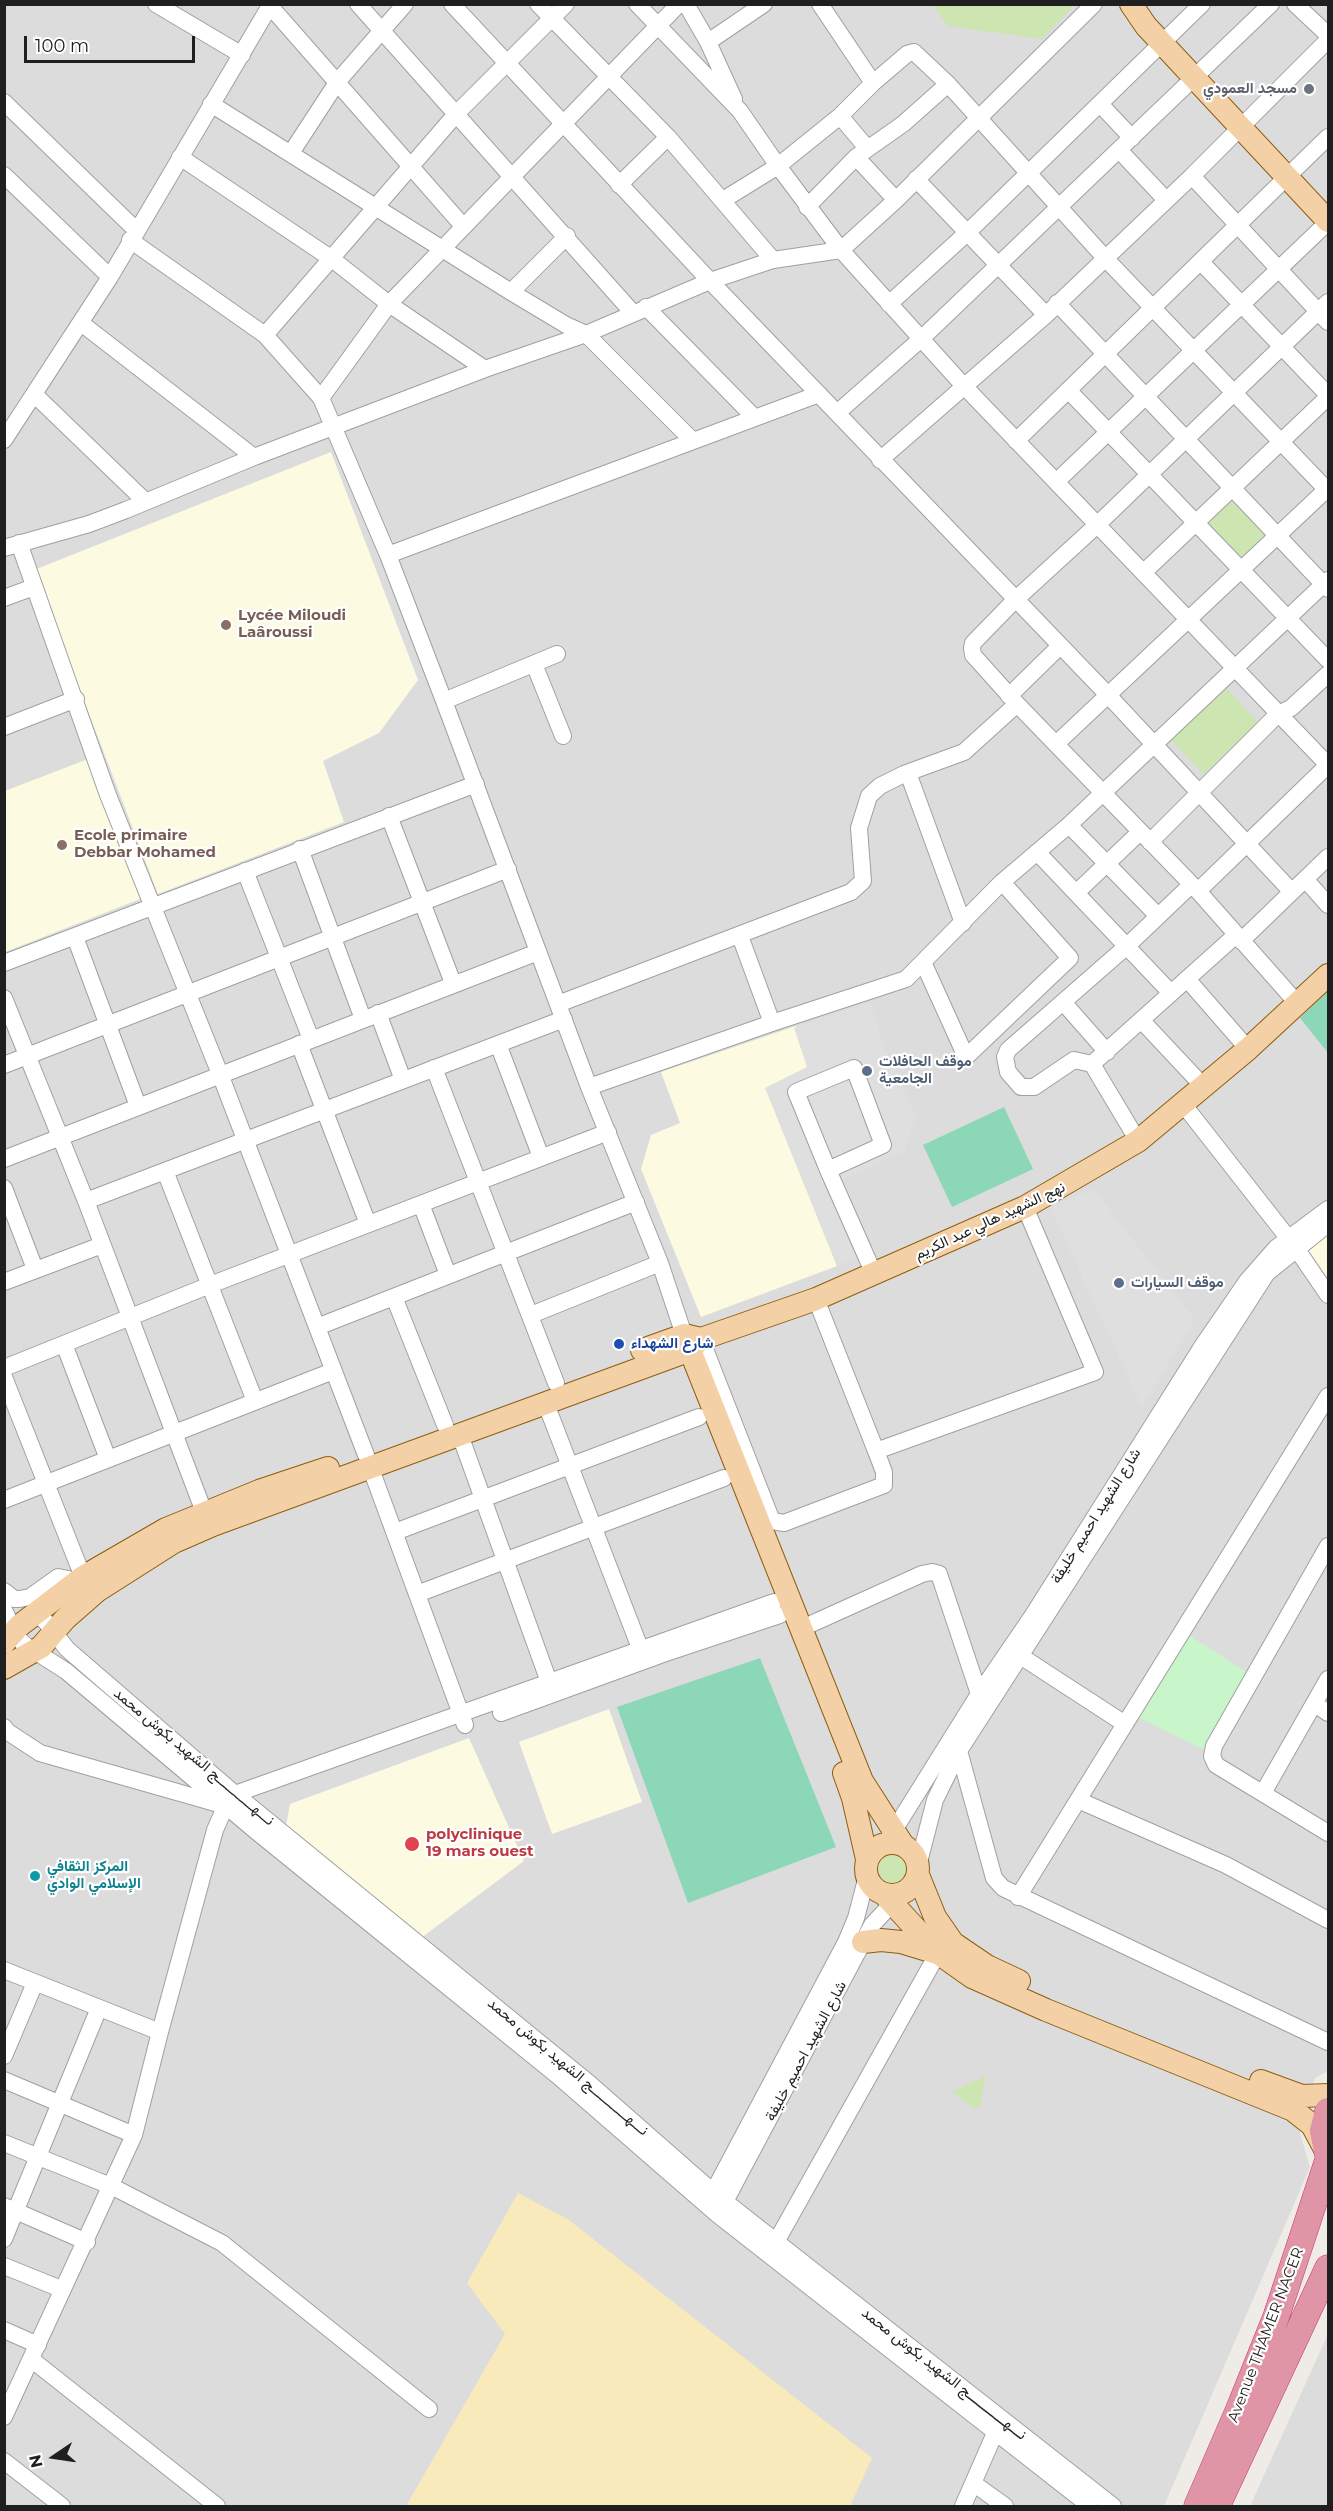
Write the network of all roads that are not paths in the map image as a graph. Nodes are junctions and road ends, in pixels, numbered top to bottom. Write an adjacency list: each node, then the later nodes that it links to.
1 (156, 4): 25 (street)
2 (358, 4): 20 (street)
3 (405, 4): 20 (street)
4 (452, 4): 26 (street)
5 (538, 4): 18 (street)
6 (567, 4): 18 (street)
7 (637, 4): 19 (street)
8 (679, 4): 19 (street)
9 (686, 4): 23 (street)
10 (764, 4): 23 (street)
11 (820, 4): 30 (street)
12 (1094, 4): 38 (street)
13 (1131, 4): 24 (main road)
14 (1202, 4): 24 (street)
15 (1271, 4): 28 (street)
16 (1295, 4): 21 (street)
17 (271, 5): 25 (street); 29 (street)
18 (552, 19): 26 (street); 27 (street)
19 (658, 26): 27 (street); 35 (street)
20 (382, 29): 29 (street); 36 (street)
21 (1329, 35)
22 (1329, 40): 40 (street)
23 (708, 42): 35 (street)
24 (1163, 44): 28 (main road); 34 (street)
25 (242, 55): 33 (street)
26 (507, 64): 36 (street); 39 (street)
27 (608, 78): 39 (street); 41 (street)
28 (1195, 78): 40 (main road); 43 (street)
29 (338, 81): 45 (street); 48 (street)
30 (873, 83): 31 (street); 37 (street)
31 (948, 84): 38 (street); 46 (street)
32 (4, 102): 67 (street)
33 (211, 104): 45 (street); 47 (street)
34 (1101, 104): 43 (street); 50 (street)
35 (740, 111): 49 (street)
36 (457, 113): 48 (street); 52 (street)
37 (840, 116): 46 (street); 49 (street)
38 (978, 117): 50 (street); 55 (street)
39 (563, 124): 52 (street); 56 (street)
40 (1241, 128): 53 (street); 54 (main road)
41 (668, 137): 56 (street); 57 (street)
42 (1329, 137): 54 (street)
43 (1132, 138): 44 (street)
44 (1119, 150): 59 (street); 62 (street)
45 (291, 153): 60 (street)
46 (862, 153): 58 (street); 61 (street)
47 (180, 157): 67 (street); 72 (street)
48 (412, 166): 60 (street); 64 (street)
49 (778, 166): 57 (street); 61 (street)
50 (1027, 172): 62 (street); 66 (street)
51 (4, 175): 77 (street)
52 (513, 176): 64 (street); 68 (street)
53 (1192, 176): 59 (street); 65 (street)
54 (1289, 177): 63 (main road); 65 (street)
55 (916, 179): 58 (street); 66 (street)
56 (620, 185): 78 (street)
57 (723, 200): 73 (street)
58 (896, 200): 70 (street)
59 (1166, 200): 71 (street)
60 (378, 207): 69 (street); 72 (street)
61 (807, 207): 70 (street)
62 (1060, 207): 71 (street); 75 (street)
63 (1329, 221): 76 (street)
64 (464, 226): 69 (street)
65 (1239, 226): 74 (street); 76 (street)
66 (968, 232): 75 (street); 81 (street)
67 (134, 236): 77 (street); 89 (street)
68 (567, 236): 79 (street); 85 (street)
69 (442, 248): 79 (street); 80 (street)
70 (841, 250): 73 (street); 81 (street)
71 (1105, 258): 83 (street); 84 (street)
72 (332, 260): 80 (street); 89 (street)
73 (773, 260): 78 (street)
74 (1202, 262): 82 (street); 84 (street)
75 (999, 265): 83 (street); 90 (street)
76 (1280, 269): 82 (street); 86 (street)
77 (110, 277): 87 (street)
78 (710, 281): 85 (street); 98 (street)
79 (511, 292): 88 (street)
80 (390, 304): 94 (street); 102 (street)
81 (889, 304): 90 (street)
82 (1241, 304): 91 (street); 92 (street)
83 (1052, 309): 93 (street); 95 (street)
84 (1153, 309): 92 (street); 93 (street)
85 (640, 310): 88 (street); 104 (street)
86 (1325, 312): 91 (street)
87 (81, 322): 99 (street); 112 (street)
88 (586, 334): 94 (street); 109 (street)
89 (266, 335): 102 (street)
90 (921, 339): 95 (street); 103 (street)
91 (1282, 346): 97 (street); 101 (street)
92 (1194, 350): 97 (street); 100 (street)
93 (1106, 354): 96 (street); 100 (street)
94 (485, 369): 105 (street)
95 (963, 385): 110 (street); 113 (street)
96 (1068, 390): 106 (street); 110 (street)
97 (1234, 393): 107 (street); 111 (street)
98 (819, 394): 103 (street); 104 (street)
99 (35, 395): 108 (street); 118 (street)
100 (1145, 396): 106 (street); 107 (street)
101 (1329, 396): 111 (street)
102 (321, 398): 105 (street)
103 (837, 413): 113 (street)
104 (754, 418): 109 (street)
105 (334, 428): 112 (street); 123 (street)
106 (1108, 432): 114 (street); 115 (street)
107 (1186, 439): 114 (street); 116 (street)
108 (4, 440)
109 (693, 441): 123 (street)
110 (1016, 441): 115 (street)
111 (1282, 442): 116 (street); 117 (street)
112 (254, 457): 118 (street)
113 (880, 459): 129 (street)
114 (1149, 475): 119 (street); 120 (street)
115 (1056, 482): 120 (street)
116 (1233, 488): 119 (street); 121 (street)
117 (1328, 489): 121 (street)
118 (146, 502): 122 (street)
119 (1195, 522): 124 (street); 125 (street)
120 (1098, 525): 125 (street); 129 (street)
121 (1277, 534): 124 (street); 126 (street)
122 (12, 546): 127 (street)
123 (388, 555): 141 (street)
124 (1240, 569): 130 (street); 131 (street)
125 (1144, 572): 130 (street)
126 (1327, 584): 131 (street)
127 (34, 587): 128 (street); 139 (street)
128 (4, 598)
129 (1015, 600): 132 (street); 140 (street)
130 (1189, 618): 136 (street); 138 (street)
131 (1287, 619): 134 (street); 136 (street)
132 (1060, 646): 138 (street); 140 (street)
133 (557, 654): 135 (street)
134 (1329, 660)
135 (534, 664): 141 (street); 144 (street)
136 (1235, 666): 142 (street); 146 (street)
137 (1329, 674): 142 (street)
138 (1107, 694): 145 (street); 146 (street)
139 (76, 699): 143 (street); 169 (street)
140 (1013, 700): 145 (street); 148 (street)
141 (444, 701): 149 (street)
142 (1278, 714): 147 (street); 151 (street)
143 (4, 727)
144 (563, 736)
145 (1057, 742): 150 (street)
146 (1153, 743): 150 (street); 151 (street)
147 (1329, 765): 155 (street)
148 (908, 772): 171 (street); 172 (street)
149 (476, 784): 152 (street); 160 (street)
150 (1103, 792): 153 (street); 154 (street)
151 (1200, 793): 154 (street); 155 (street)
152 (389, 816): 156 (street); 167 (street)
153 (1069, 825): 157 (street); 159 (street)
154 (1145, 837): 159 (street); 164 (street)
155 (1247, 843): 164 (street); 165 (street)
156 (300, 849): 161 (street); 174 (street)
157 (1037, 852): 163 (street); 166 (street)
158 (1329, 857): 162 (street)
159 (1107, 863): 166 (street); 170 (street)
160 (508, 869): 167 (street); 177 (street)
161 (245, 871): 169 (street); 178 (street)
162 (1305, 879): 165 (street); 168 (street)
163 (1002, 882): 171 (street); 179 (street)
164 (1194, 888): 170 (street); 175 (street)
165 (1292, 892): 175 (street)
166 (1076, 893): 176 (street)
167 (422, 902): 174 (street); 183 (street)
168 (1329, 904)
169 (153, 908): 173 (street); 185 (street)
170 (1158, 916): 176 (street)
171 (963, 922): 179 (street)
172 (740, 936): 189 (street); 192 (street)
173 (75, 937): 180 (street); 193 (street)
174 (332, 937): 178 (street); 190 (street)
175 (1238, 938): 182 (street); 188 (street)
176 (1127, 946): 184 (street); 187 (street)
177 (538, 952): 183 (street); 189 (street)
178 (278, 958): 185 (street); 194 (street)
179 (923, 962): 192 (street)
180 (4, 963)
181 (1329, 975): 188 (main road, نهج الشهيد هالي عبد الكريم)
182 (1187, 979): 184 (street); 196 (street)
183 (453, 983): 190 (street)
184 (1171, 993): 191 (street)
185 (187, 994): 193 (street); 202 (street)
186 (4, 998): 198 (street)
187 (1063, 1002): 197 (street); 199 (street)
188 (1297, 1003): 196 (main road, نهج الشهيد هالي عبد الكريم)
189 (561, 1012): 195 (street); 205 (street)
190 (371, 1016): 194 (street); 203 (street)
191 (1142, 1021): 197 (street); 204 (street)
192 (772, 1023): 205 (street)
193 (107, 1024): 198 (street); 207 (street)
194 (305, 1041): 202 (street); 208 (street)
195 (498, 1044): 201 (street); 213 (street)
196 (1248, 1049): 204 (main road, نهج الشهيد هالي عبد الكريم)
197 (1107, 1052): 199 (street)
198 (28, 1057): 200 (street); 210 (street)
199 (1092, 1064): 212 (street)
200 (4, 1065)
201 (434, 1068): 203 (street); 217 (street)
202 (220, 1074): 207 (street); 211 (street)
203 (403, 1080): 208 (street)
204 (1203, 1086): 206 (main road, نهج الشهيد هالي عبد الكريم)
205 (589, 1087): 209 (street)
206 (1184, 1104): 212 (main road, نهج الشهيد هالي عبد الكريم); 226 (street)
207 (138, 1106): 210 (street)
208 (324, 1111): 211 (street); 224 (street)
209 (608, 1132): 213 (street); 220 (street)
210 (60, 1137): 214 (street); 219 (street)
211 (245, 1140): 216 (street); 229 (street)
212 (1138, 1141): 222 (main road, نهج الشهيد هالي عبد الكريم)
213 (541, 1157): 217 (street)
214 (4, 1159)
215 (828, 1170): 215 (street); 233 (street)
216 (165, 1171): 219 (street); 235 (street)
217 (479, 1181): 221 (street); 228 (street)
218 (4, 1188): 231 (street)
219 (86, 1201): 227 (street)
220 (636, 1202): 228 (street); 230 (street)
221 (421, 1203): 224 (street); 232 (street)
222 (1025, 1207): 233 (main road, نهج الشهيد هالي عبد الكريم); 254 (street)
223 (1329, 1209): 226 (street, شارع الشهيد احميم خليفة)
224 (368, 1224): 229 (street)
225 (1329, 1224): 226 (street, شارع الشهيد احميم خليفة)
226 (1292, 1243): 236 (street); 277 (street, شارع الشهيد احميم خليفة); 281 (street, شارع الشهيد احميم خليفة)
227 (102, 1245): 231 (street); 240 (street)
228 (506, 1252): 232 (street); 239 (street)
229 (289, 1255): 235 (street); 241 (street)
230 (660, 1263): 239 (street); 242 (street)
231 (35, 1269): 234 (street)
232 (448, 1275): 237 (street)
233 (874, 1275): 238 (main road, نهج الشهيد هالي عبد الكريم)
234 (4, 1281)
235 (210, 1285): 240 (street); 249 (street)
236 (1329, 1295)
237 (394, 1297): 241 (street); 252 (street)
238 (816, 1299): 242 (main road, نهج الشهيد هالي عبد الكريم); 254 (street)
239 (531, 1315): 247 (street)
240 (128, 1318): 243 (street); 253 (street)
241 (317, 1328): 245 (street)
242 (682, 1340): 247 (main road); 250 (main road); 251 (main road); 254 (street); 273 (main road)
243 (64, 1344): 244 (street); 255 (street)
244 (4, 1368)
245 (333, 1371): 249 (street); 256 (street)
246 (4, 1377): 259 (street)
247 (556, 1383): 252 (main road)
248 (1329, 1396): 284 (street)
249 (255, 1401): 253 (street)
250 (546, 1404): 252 (main road); 257 (street)
251 (699, 1417): 257 (street); 258 (main road)
252 (453, 1430): 256 (main road); 261 (street)
253 (174, 1433): 255 (street); 262 (street)
254 (876, 1451)
255 (108, 1459): 259 (street)
256 (369, 1462): 262 (main road); 264 (street); 274 (main road)
257 (570, 1468): 261 (street); 263 (street)
258 (724, 1478): 263 (street); 270 (main road)
259 (46, 1483): 260 (street); 267 (street)
260 (4, 1500)
261 (484, 1500): 264 (street); 266 (street)
262 (204, 1512): 267 (main road)
263 (593, 1526): 266 (street); 275 (street)
264 (395, 1532): 269 (street)
265 (1329, 1546): 287 (street)
266 (506, 1559): 269 (street); 280 (street)
267 (81, 1579): 268 (street); 271 (main road)
268 (4, 1591)
269 (417, 1594): 283 (street)
270 (777, 1609): 275 (street); 283 (street); 292 (main road)
271 (36, 1613): 272 (main road); 274 (street, نـــهـــــــــــج الشهيد بكوش محمد)
272 (8, 1628): 276 (street, نـــهـــــــــــج الشهيد بكوش محمد)
273 (800, 1629): 281 (street); 291 (main road)
274 (54, 1633): 276 (main road); 289 (street, نـــهـــــــــــج الشهيد بكوش محمد)
275 (640, 1648): 280 (street)
276 (35, 1650): 278 (main road); 289 (street, نـــهـــــــــــج الشهيد بكوش محمد)
277 (1022, 1657): 284 (street); 286 (street, شارع الشهيد احميم خليفة)
278 (4, 1668)
279 (1329, 1679): 282 (street)
280 (549, 1683): 283 (street)
281 (979, 1694): 291 (street, شارع الشهيد احميم خليفة)
282 (1322, 1708): 287 (street)
283 (463, 1721): 289 (street)
284 (1125, 1724): 288 (street)
285 (6, 1731): 289 (street)
286 (959, 1751): 293 (street, شارع الشهيد احميم خليفة); 295 (street)
287 (1263, 1793): 290 (street)
288 (1078, 1800): 295 (street); 296 (street)
289 (235, 1804): 302 (street); 314 (street, نـــهـــــــــــج الشهيد بكوش محمد)
290 (1329, 1833)
291 (894, 1840): 292 (main road); 293 (main road)
292 (867, 1868): 294 (main road); 314 (street, شارع الشهيد احميم خليفة)
293 (918, 1870): 294 (main road); 306 (main road)
294 (892, 1897): 297 (street, شارع الشهيد احميم خليفة); 298 (main road)
295 (1018, 1897): 303 (street)
296 (1329, 1920)
297 (863, 1942): 298 (main road); 314 (street, شارع الشهيد احميم خليفة)
298 (938, 1953): 311 (main road); 318 (street)
299 (4, 1970): 300 (street)
300 (35, 1983): 301 (street); 304 (street)
301 (99, 2008): 302 (street); 307 (street)
302 (160, 2032): 309 (street)
303 (1329, 2042)
304 (4, 2056)
305 (4, 2080): 307 (street)
306 (1329, 2095)
307 (59, 2104): 309 (street); 312 (street)
308 (1329, 2111): 311 (highway)
309 (134, 2135): 313 (street)
310 (4, 2143): 312 (street)
311 (1328, 2156): 335 (highway, Avenue THAMER NACER)
312 (39, 2158): 313 (street); 315 (street)
313 (113, 2187): 317 (street); 324 (street)
314 (716, 2204): 318 (street, نـــهـــــــــــج الشهيد بكوش محمد); 326 (street, نـــهـــــــــــج الشهيد بكوش محمد)
315 (10, 2208): 316 (street); 317 (street)
316 (4, 2239)
317 (87, 2242): 321 (street)
318 (776, 2242): 334 (street, نـــهـــــــــــج الشهيد بكوش محمد)
319 (4, 2266): 321 (street)
320 (1329, 2268): 336 (highway, Avenue THAMER NACER)
321 (61, 2289): 323 (street)
322 (4, 2330): 323 (street)
323 (34, 2352): 325 (street); 329 (street)
324 (429, 2409)
325 (4, 2417)
326 (995, 2433): 328 (street); 333 (street, نـــهـــــــــــج الشهيد بكوش محمد)
327 (4, 2461): 330 (street)
328 (973, 2483): 331 (street); 332 (street)
329 (211, 2505)
330 (62, 2506)
331 (963, 2506)
332 (1005, 2506)
333 (1090, 2506)
334 (1113, 2506)
335 (1197, 2506)
336 (1217, 2506)

